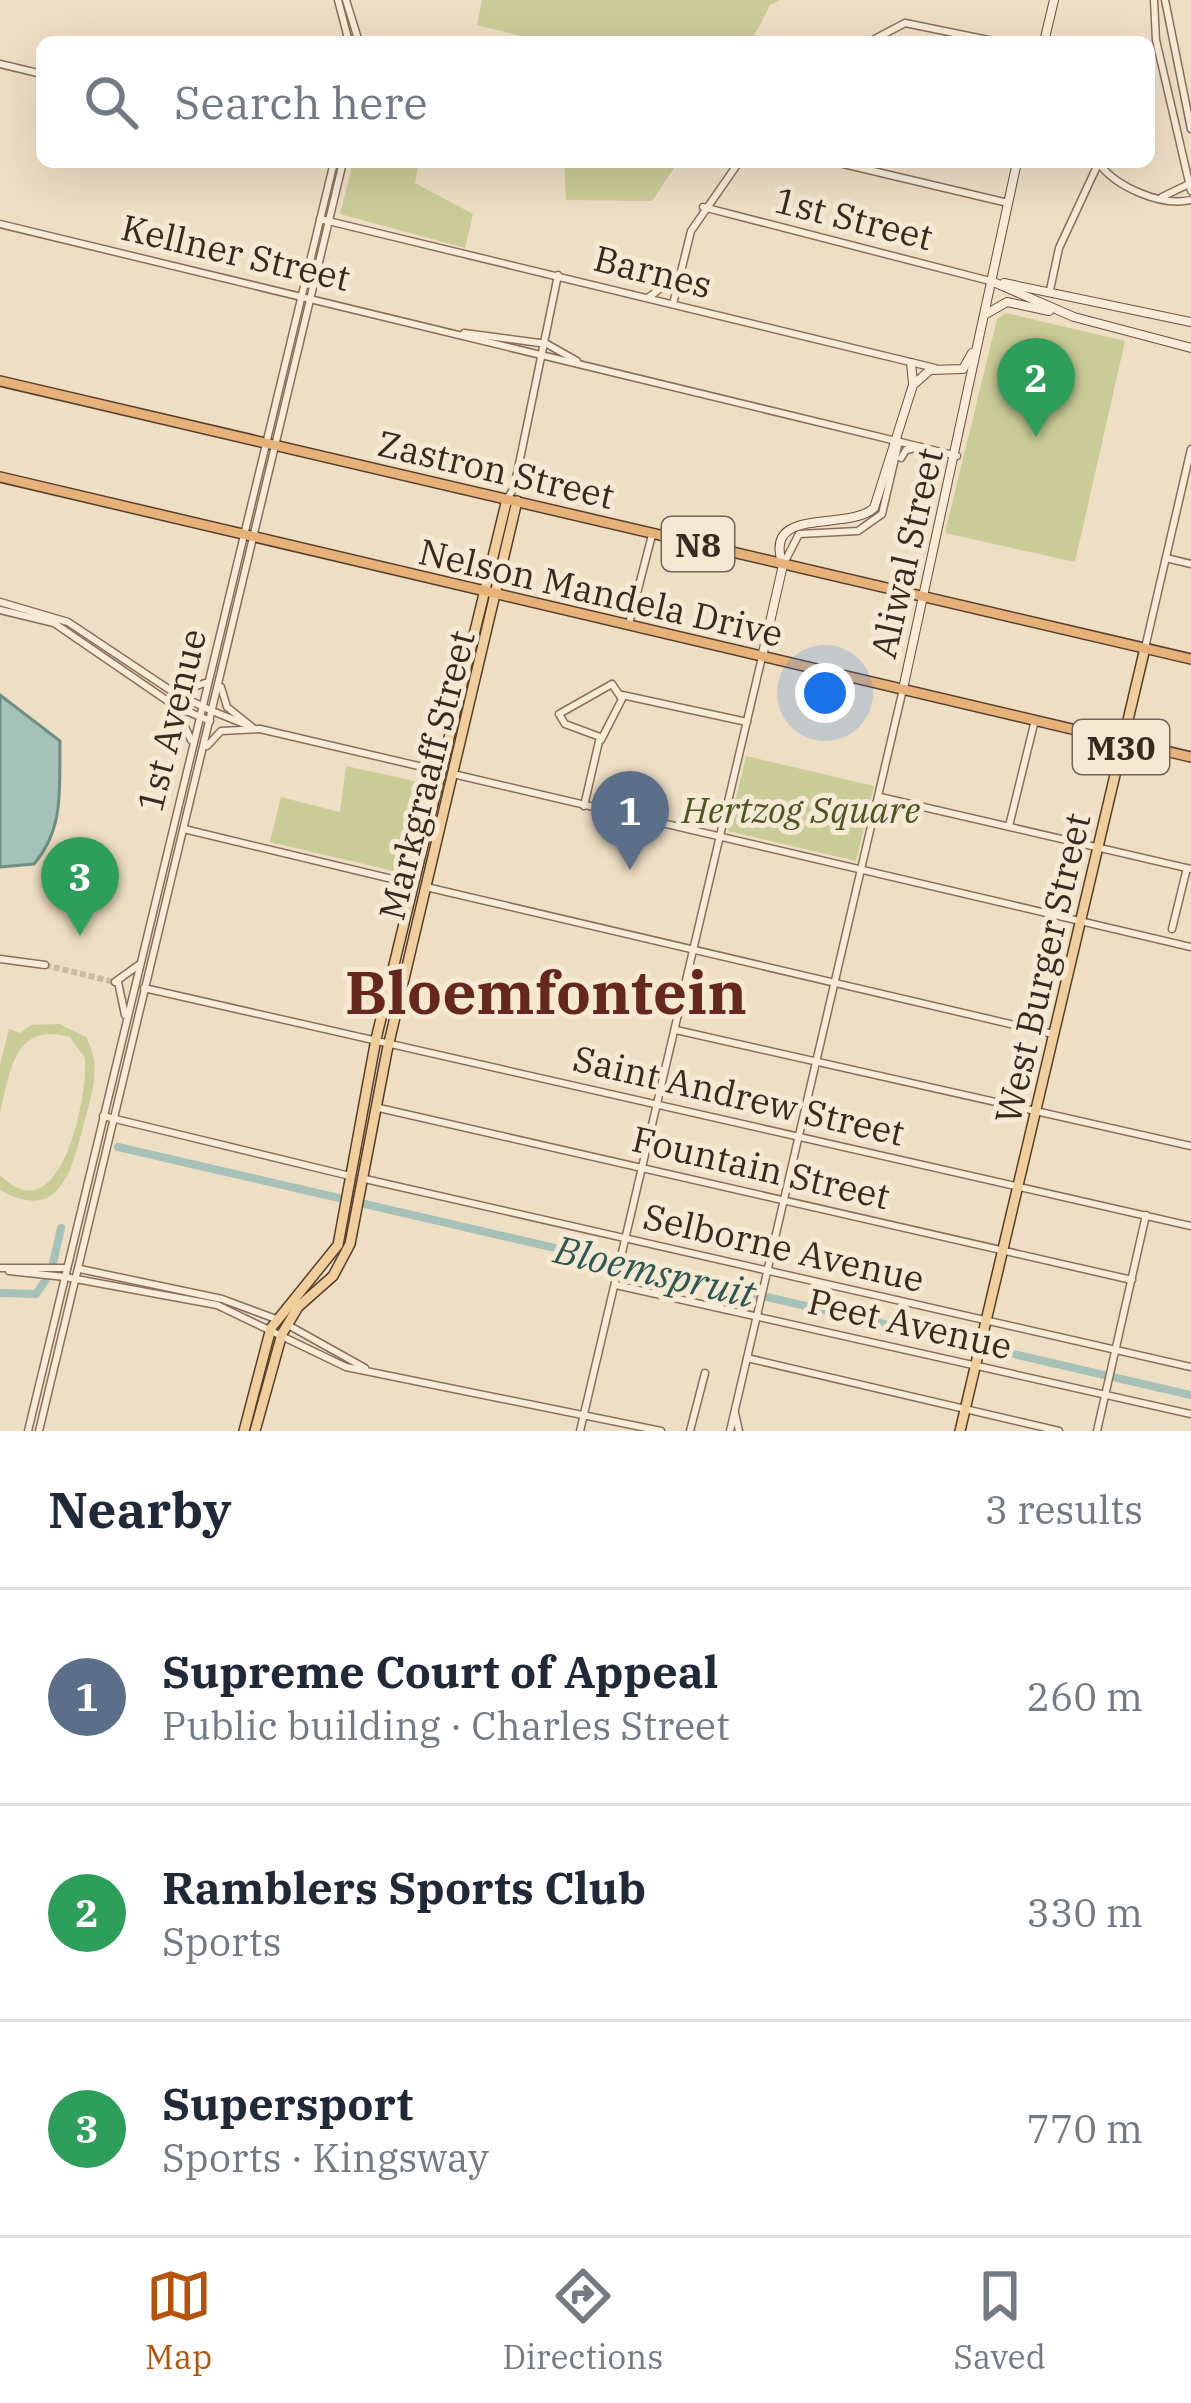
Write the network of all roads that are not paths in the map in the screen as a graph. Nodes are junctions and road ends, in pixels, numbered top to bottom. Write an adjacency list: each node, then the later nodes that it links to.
1 (342, 0): 5 (street); 6 (street)
2 (1054, 0): 9 (main road)
3 (1154, 0): 12 (street)
4 (1165, 0): 10 (street)
5 (348, 36)
6 (357, 36)
7 (880, 36): 8 (street)
8 (969, 36)
9 (1045, 36)
10 (1175, 63): 12 (street); 14 (street)
11 (0, 64): 13 (street)
12 (1163, 67): 21 (street)
13 (36, 73)
14 (1191, 129)
15 (337, 168): 26 (street, 1st Avenue)
16 (734, 168): 25 (street)
17 (860, 168): 24 (street)
18 (1016, 168): 24 (main road, Aliwal Street)
19 (1096, 168): 31 (street)
20 (1105, 168): 22 (street)
21 (1190, 186): 22 (street)
22 (1158, 198): 23 (street)
23 (1191, 200)
24 (1008, 203): 30 (main road, Aliwal Street)
25 (703, 207): 28 (street); 30 (street, 1st Street)
26 (324, 220): 29 (street, Barnes); 32 (street, 1st Avenue)
27 (0, 224): 32 (street, Kellner Street)
28 (679, 274): 33 (street); 34 (street)
29 (558, 275): 33 (street, Barnes); 40 (street, Markgraaff Street)
30 (991, 281): 31 (main road); 35 (main road); 36 (main road, Aliwal Street)
31 (1050, 290): 37 (main road)
32 (308, 297): 38 (street, Kellner Street); 50 (street, 1st Avenue)
33 (648, 298): 34 (street, Barnes)
34 (673, 304): 44 (street, Barnes)
35 (1074, 317): 36 (main road); 41 (main road)
36 (982, 319): 39 (main road, Aliwal Street)
37 (1191, 322)
38 (460, 333): 40 (street, Kellner Street); 42 (street, Kellner Street)
39 (978, 334): 45 (main road); 46 (main road, Aliwal Street)
40 (547, 344): 42 (street, Markgraaff Street); 43 (street, Kellner Street)
41 (1191, 347)
42 (544, 358): 43 (street, Kellner Street); 56 (street, Markgraaff Street)
43 (577, 362): 49 (street, Kellner Street)
44 (911, 362): 45 (street, Barnes); 48 (main road)
45 (938, 369): 46 (street, Barnes); 48 (main road)
46 (972, 379): 53 (main road, Aliwal Street)
47 (0, 381): 50 (highway, Zastron Street / N8)
48 (913, 385): 49 (main road)
49 (899, 441): 51 (street, Kellner Street); 54 (street); 61 (main road)
50 (272, 446): 56 (highway, Zastron Street / N8); 58 (street, 1st Avenue)
51 (921, 447): 53 (street, Kellner Street); 54 (street)
52 (1190, 453): 59 (street, West Burger Street)
53 (957, 456): 63 (main road, Aliwal Street)
54 (896, 470): 61 (street)
55 (0, 477): 58 (highway, Nelson Mandela Drive)
56 (512, 500): 57 (highway, Zastron Street / N8); 62 (main road, Markgraaff Street)
57 (652, 533): 61 (highway, Zastron Street / N8); 65 (street)
58 (250, 537): 62 (highway, Nelson Mandela Drive); 69 (street, 1st Avenue); 70 (street, 1st Avenue)
59 (1166, 558): 60 (street); 66 (street, West Burger Street)
60 (1191, 564)
61 (782, 565): 63 (highway, Zastron Street / N8); 67 (main road)
62 (490, 592): 65 (highway, Nelson Mandela Drive); 88 (main road, Markgraaff Street); 89 (main road, Markgraaff Street)
63 (925, 597): 66 (highway, Zastron Street / N8); 71 (main road, Aliwal Street)
64 (0, 606): 72 (street); 74 (street)
65 (629, 624): 67 (highway, Nelson Mandela Drive)
66 (1145, 648): 68 (highway, Zastron Street / N8); 84 (main road, West Burger Street / M30)
67 (762, 658): 71 (highway, Nelson Mandela Drive); 81 (street)
68 (1191, 659)
69 (220, 677): 76 (street, 1st Avenue); 82 (street)
70 (208, 681): 72 (street); 75 (street, 1st Avenue)
71 (903, 689): 79 (highway, Nelson Mandela Drive); 90 (street, Aliwal Street)
72 (173, 692): 75 (street)
73 (622, 695): 81 (street); 83 (street); 83 (street)
74 (175, 706): 77 (street); 85 (street)
75 (202, 706): 76 (street); 77 (street, 1st Avenue)
76 (212, 711): 78 (street); 80 (street, 1st Avenue)
77 (199, 718): 80 (street); 85 (street, 1st Avenue)
78 (223, 718): 80 (street); 82 (street)
79 (1035, 720): 84 (highway, Nelson Mandela Drive); 92 (street)
80 (210, 721): 86 (street, 1st Avenue)
81 (747, 722): 94 (street)
82 (256, 728): 86 (street); 88 (street)
83 (601, 740): 91 (street)
84 (1123, 740): 87 (highway, Nelson Mandela Drive); 95 (main road, West Burger Street / M30)
85 (191, 748): 105 (street, 1st Avenue)
86 (202, 754): 93 (street, 1st Avenue)
87 (1191, 757)
88 (442, 772): 89 (street); 98 (main road, Markgraaff Street)
89 (456, 775): 91 (street); 99 (main road, Markgraaff Street)
90 (880, 797): 92 (street); 97 (street, Aliwal Street)
91 (584, 806): 94 (street)
92 (1009, 826): 95 (street)
93 (184, 830): 98 (street); 109 (street, 1st Avenue)
94 (721, 838): 97 (street); 103 (street)
95 (1098, 847): 96 (street); 100 (main road, West Burger Street / M30)
96 (1189, 868): 101 (street)
97 (862, 872): 100 (street); 108 (street, Aliwal Street)
98 (415, 884): 99 (street); 113 (main road, Markgraaff Street)
99 (428, 887): 103 (street); 114 (main road, Markgraaff Street)
100 (1082, 922): 102 (street); 112 (main road, West Burger Street / M30)
101 (1172, 929)
102 (1191, 947)
103 (694, 952): 108 (street); 111 (street)
104 (0, 959): 106 (street)
105 (140, 964): 107 (street); 109 (street, 1st Avenue)
106 (45, 965)
107 (116, 982): 109 (street, Saint Andrew Street); 110 (street)
108 (834, 983): 112 (street); 115 (street, Aliwal Street)
109 (139, 987): 110 (street, 1st Avenue); 113 (street, Saint Andrew Street); 121 (street, 1st Avenue)
110 (127, 1019): 120 (street, 1st Avenue)
111 (676, 1030): 115 (street); 116 (street)
112 (1054, 1034): 118 (main road, West Burger Street / M30)
113 (376, 1039): 114 (street, Saint Andrew Street); 119 (main road, Markgraaff Street)
114 (389, 1042): 116 (street, Saint Andrew Street); 117 (main road, Markgraaff Street)
115 (815, 1061): 118 (street); 122 (street, Aliwal Street)
116 (658, 1105): 122 (street, Saint Andrew Street); 124 (street)
117 (379, 1108): 119 (main road); 124 (street, Fountain Street); 125 (main road, Markgraaff Street)
118 (1037, 1108): 123 (street); 126 (main road, West Burger Street / M30)
119 (365, 1110): 125 (main road, Markgraaff Street)
120 (103, 1116): 121 (street, Selborne Avenue); 133 (street, 1st Avenue)
121 (114, 1120): 125 (street, Selborne Avenue); 136 (street, 1st Avenue)
122 (799, 1136): 126 (street, Saint Andrew Street); 127 (street, Aliwal Street)
123 (1191, 1147)
124 (644, 1168): 127 (street, Fountain Street); 131 (street)
125 (359, 1178): 129 (main road, Markgraaff Street); 131 (street, Selborne Avenue)
126 (1018, 1187): 128 (street, Saint Andrew Street); 132 (main road, West Burger Street / M30)
127 (785, 1199): 132 (street, Fountain Street); 137 (street, Aliwal Street)
128 (1146, 1215): 130 (street, Saint Andrew Street); 139 (street)
129 (350, 1221): 142 (main road, Markgraaff Street); 144 (main road, Markgraaff Street)
130 (1191, 1226)
131 (626, 1242): 137 (street, Selborne Avenue); 140 (street)
132 (1004, 1250): 139 (street, Fountain Street); 143 (main road, West Burger Street / M30)
133 (67, 1268): 135 (street); 136 (street); 138 (street, 1st Avenue)
134 (0, 1269): 135 (street)
135 (33, 1271): 138 (street)
136 (78, 1272): 138 (street); 142 (street); 156 (street, 1st Avenue)
137 (767, 1275): 141 (street, Aliwal Street); 143 (street, Selborne Avenue)
138 (64, 1277): 155 (street, 1st Avenue)
139 (1132, 1280): 145 (street)
140 (616, 1285): 141 (street, Peet Avenue); 153 (street)
141 (757, 1316): 146 (street, Aliwal Street); 147 (street, Peet Avenue)
142 (273, 1323): 144 (street); 157 (main road)
143 (987, 1325): 145 (street, Selborne Avenue); 147 (main road, West Burger Street / M30)
144 (284, 1329): 153 (street); 158 (main road)
145 (1115, 1354): 148 (street, Selborne Avenue); 150 (street)
146 (747, 1358): 151 (street); 152 (street, Aliwal Street)
147 (977, 1362): 150 (street, Peet Avenue); 151 (main road, M30)
148 (1191, 1367)
149 (705, 1373): 161 (street)
150 (1106, 1392): 154 (street, Peet Avenue); 166 (street)
151 (966, 1409): 164 (main road, M30); 165 (street)
152 (734, 1410): 162 (street, Aliwal Street); 163 (street)
153 (584, 1414): 159 (street); 160 (street)
154 (1191, 1414)
155 (28, 1431)
156 (39, 1431)
157 (244, 1431)
158 (255, 1431)
159 (580, 1431)
160 (661, 1431)
161 (690, 1431)
162 (730, 1431)
163 (739, 1431)
164 (960, 1431)
165 (1059, 1431)
166 (1096, 1431)

